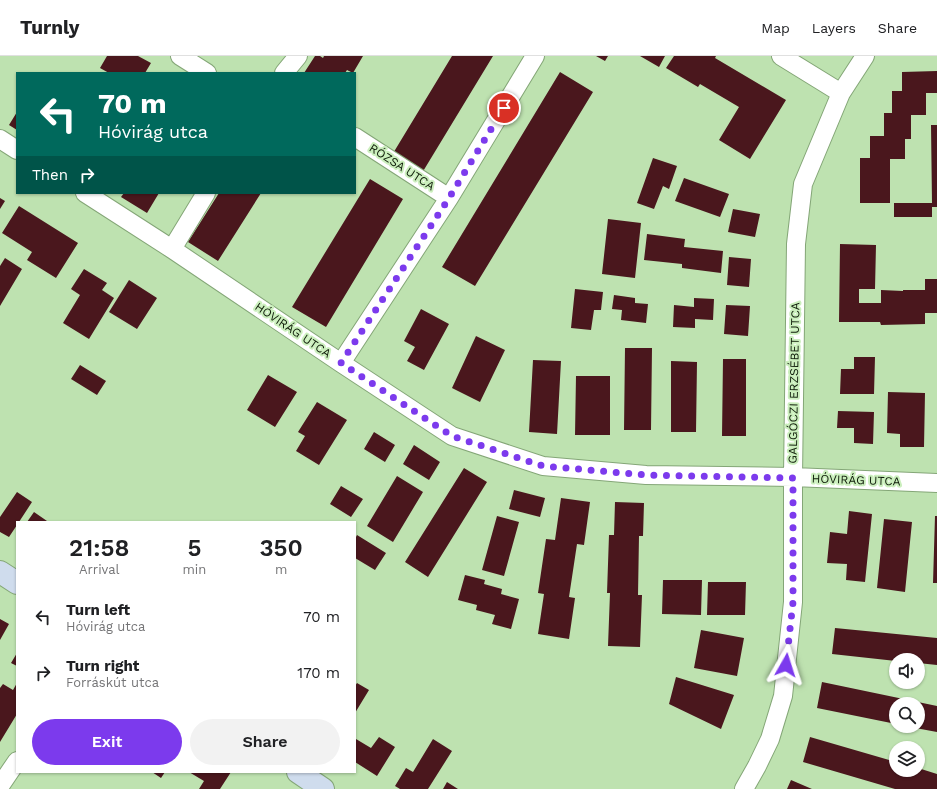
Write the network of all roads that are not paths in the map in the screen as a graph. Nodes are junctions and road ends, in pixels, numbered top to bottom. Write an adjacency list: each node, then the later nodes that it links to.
1 (180, 56): 6 (street)
2 (298, 56): 7 (street)
3 (535, 56): 14 (street)
4 (781, 56): 8 (street)
5 (865, 56): 8 (street, GALGÓCZI ERZSÉBET UTCA)
6 (205, 72)
7 (285, 72)
8 (841, 93): 17 (street, GALGÓCZI ERZSÉBET UTCA)
9 (356, 138): 14 (street, RÓZSA UTCA)
10 (0, 139): 11 (street)
11 (16, 149)
12 (87, 194): 15 (street, HÓVIRÁG UTCA)
13 (205, 194): 15 (street)
14 (449, 198): 16 (street)
15 (172, 249): 16 (street, HÓVIRÁG UTCA)
16 (341, 363): 17 (street, HÓVIRÁG UTCA)
17 (793, 478): 18 (street, HÓVIRÁG UTCA); 25 (street, GALGÓCZI ERZSÉBET UTCA)
18 (937, 483)
19 (0, 572): 20 (main road)
20 (16, 582)
21 (16, 762): 23 (street)
22 (299, 773): 24 (main road)
23 (0, 786)
24 (323, 789)
25 (744, 789)

